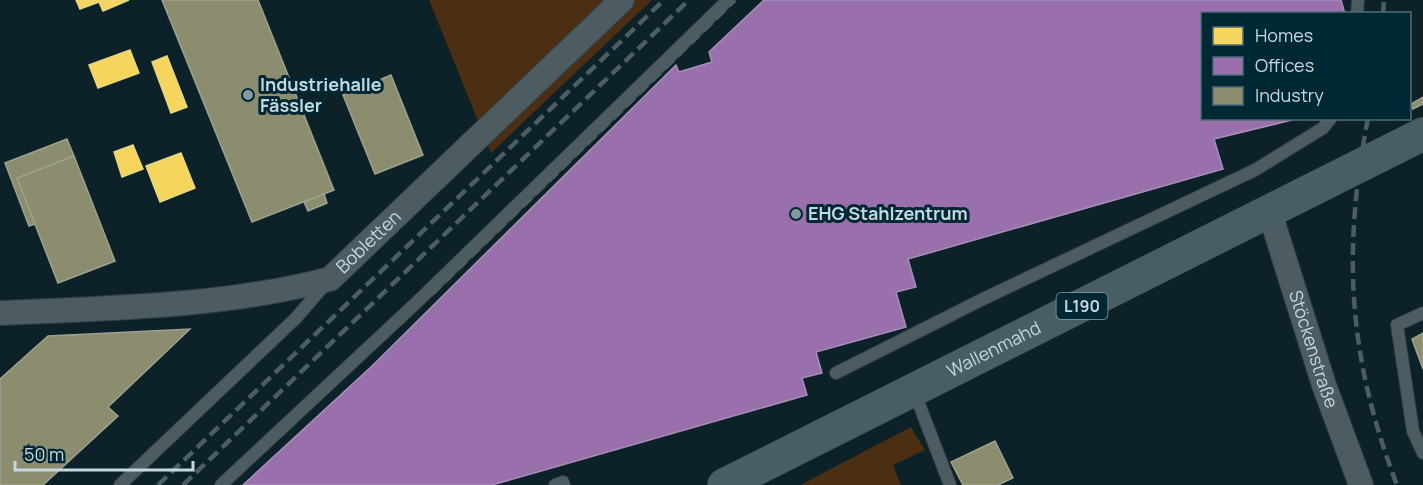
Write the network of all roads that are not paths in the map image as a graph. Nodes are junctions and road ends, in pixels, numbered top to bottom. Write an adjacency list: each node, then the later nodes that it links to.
1 (622, 0): 6 (street, Bobletten)
2 (728, 0): 13 (lane)
3 (1329, 120): 9 (lane)
4 (1423, 134): 5 (main road, Wallenmahd / L190)
5 (1269, 210): 10 (main road, Wallenmahd / L190); 18 (street, Stöckenstraße)
6 (330, 279): 7 (street, Bobletten); 12 (lane)
7 (0, 313)
8 (1423, 314): 11 (lane)
9 (836, 373)
10 (913, 390): 16 (main road, Wallenmahd / L190); 17 (lane)
11 (1423, 453)
12 (120, 485)
13 (221, 485)
14 (555, 485): 15 (lane)
15 (564, 485)
16 (724, 485)
17 (950, 485)
18 (1361, 485)

